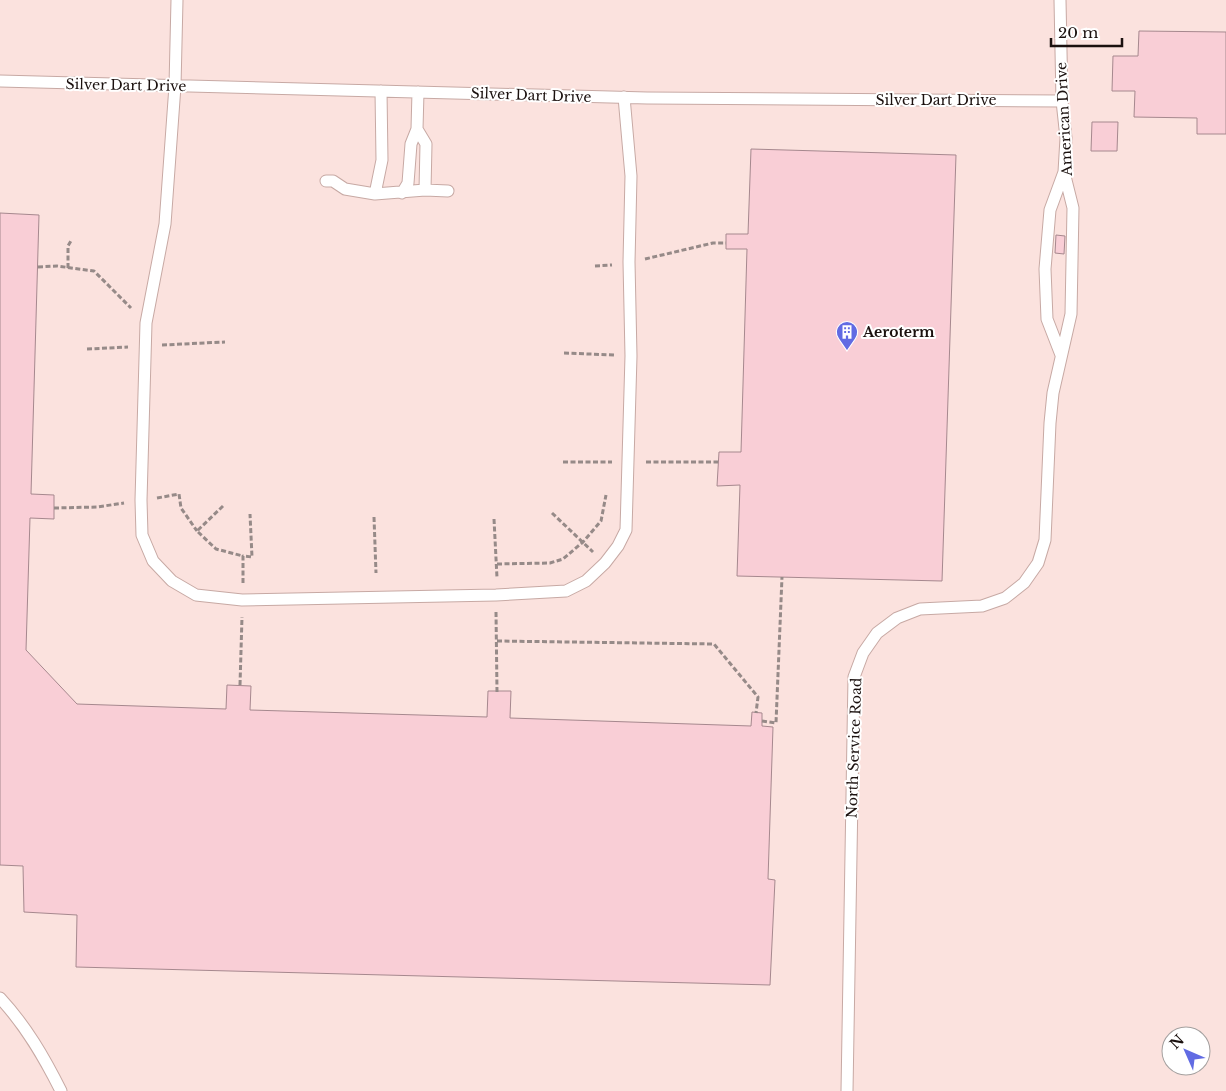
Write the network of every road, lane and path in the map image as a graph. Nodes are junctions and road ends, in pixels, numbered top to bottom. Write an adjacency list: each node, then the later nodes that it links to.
1 (177, 0): 4 (lane)
2 (1060, 0): 8 (lane, American Drive)
3 (0, 81): 4 (lane, Silver Dart Drive)
4 (175, 86): 5 (lane, Silver Dart Drive); 22 (lane)
5 (381, 91): 6 (lane, Silver Dart Drive); 15 (lane)
6 (418, 92): 7 (lane, Silver Dart Drive); 9 (lane)
7 (624, 97): 8 (lane, Silver Dart Drive); 18 (lane)
8 (1062, 101): 10 (lane, American Drive)
9 (417, 129): 12 (lane); 14 (lane)
10 (1064, 172): 25 (lane, American Drive); 25 (lane)
11 (326, 181): 15 (lane)
12 (425, 190): 13 (lane); 14 (lane)
13 (448, 191)
14 (402, 192): 15 (lane)
15 (375, 194)
16 (72, 240): 21 (path)
17 (726, 242): 18 (path)
18 (629, 262): 19 (path); 26 (lane)
19 (595, 266)
20 (38, 268): 21 (path)
21 (68, 268): 22 (path)
22 (146, 323): 23 (path); 33 (lane)
23 (168, 345)
24 (564, 353): 26 (path)
25 (1061, 355): 42 (lane, North Service Road)
26 (631, 356): 33 (lane)
27 (606, 496): 31 (path)
28 (223, 506): 32 (path)
29 (552, 513): 31 (path)
30 (374, 517): 35 (path)
31 (583, 542): 33 (path); 34 (path)
32 (243, 556)
33 (606, 563)
34 (497, 564)
35 (376, 573)
36 (782, 577): 39 (path)
37 (497, 642): 38 (path)
38 (756, 712)
39 (762, 721)
40 (0, 998): 41 (lane)
41 (61, 1091)
42 (847, 1091)

